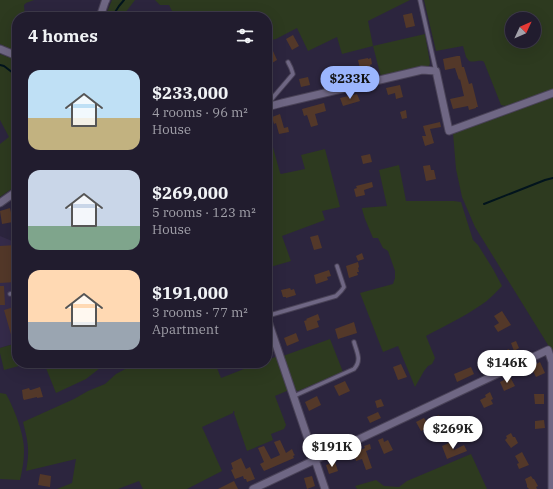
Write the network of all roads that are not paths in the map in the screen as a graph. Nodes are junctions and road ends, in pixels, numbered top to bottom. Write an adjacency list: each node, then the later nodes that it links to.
1 (106, 0): 3 (street)
2 (420, 0): 7 (lane)
3 (101, 12)
4 (0, 49): 5 (street)
5 (12, 54)
6 (288, 62): 9 (lane)
7 (436, 71): 8 (street); 10 (street)
8 (553, 93)
9 (272, 99)
10 (272, 106)
11 (12, 196): 12 (street)
12 (0, 203)
13 (337, 266): 14 (lane)
14 (272, 315)
15 (272, 332): 17 (street)
16 (354, 342): 17 (lane)
17 (294, 396): 18 (street)
18 (315, 460): 19 (street); 20 (street); 21 (street)
19 (253, 489)
20 (324, 489)
21 (552, 489)

